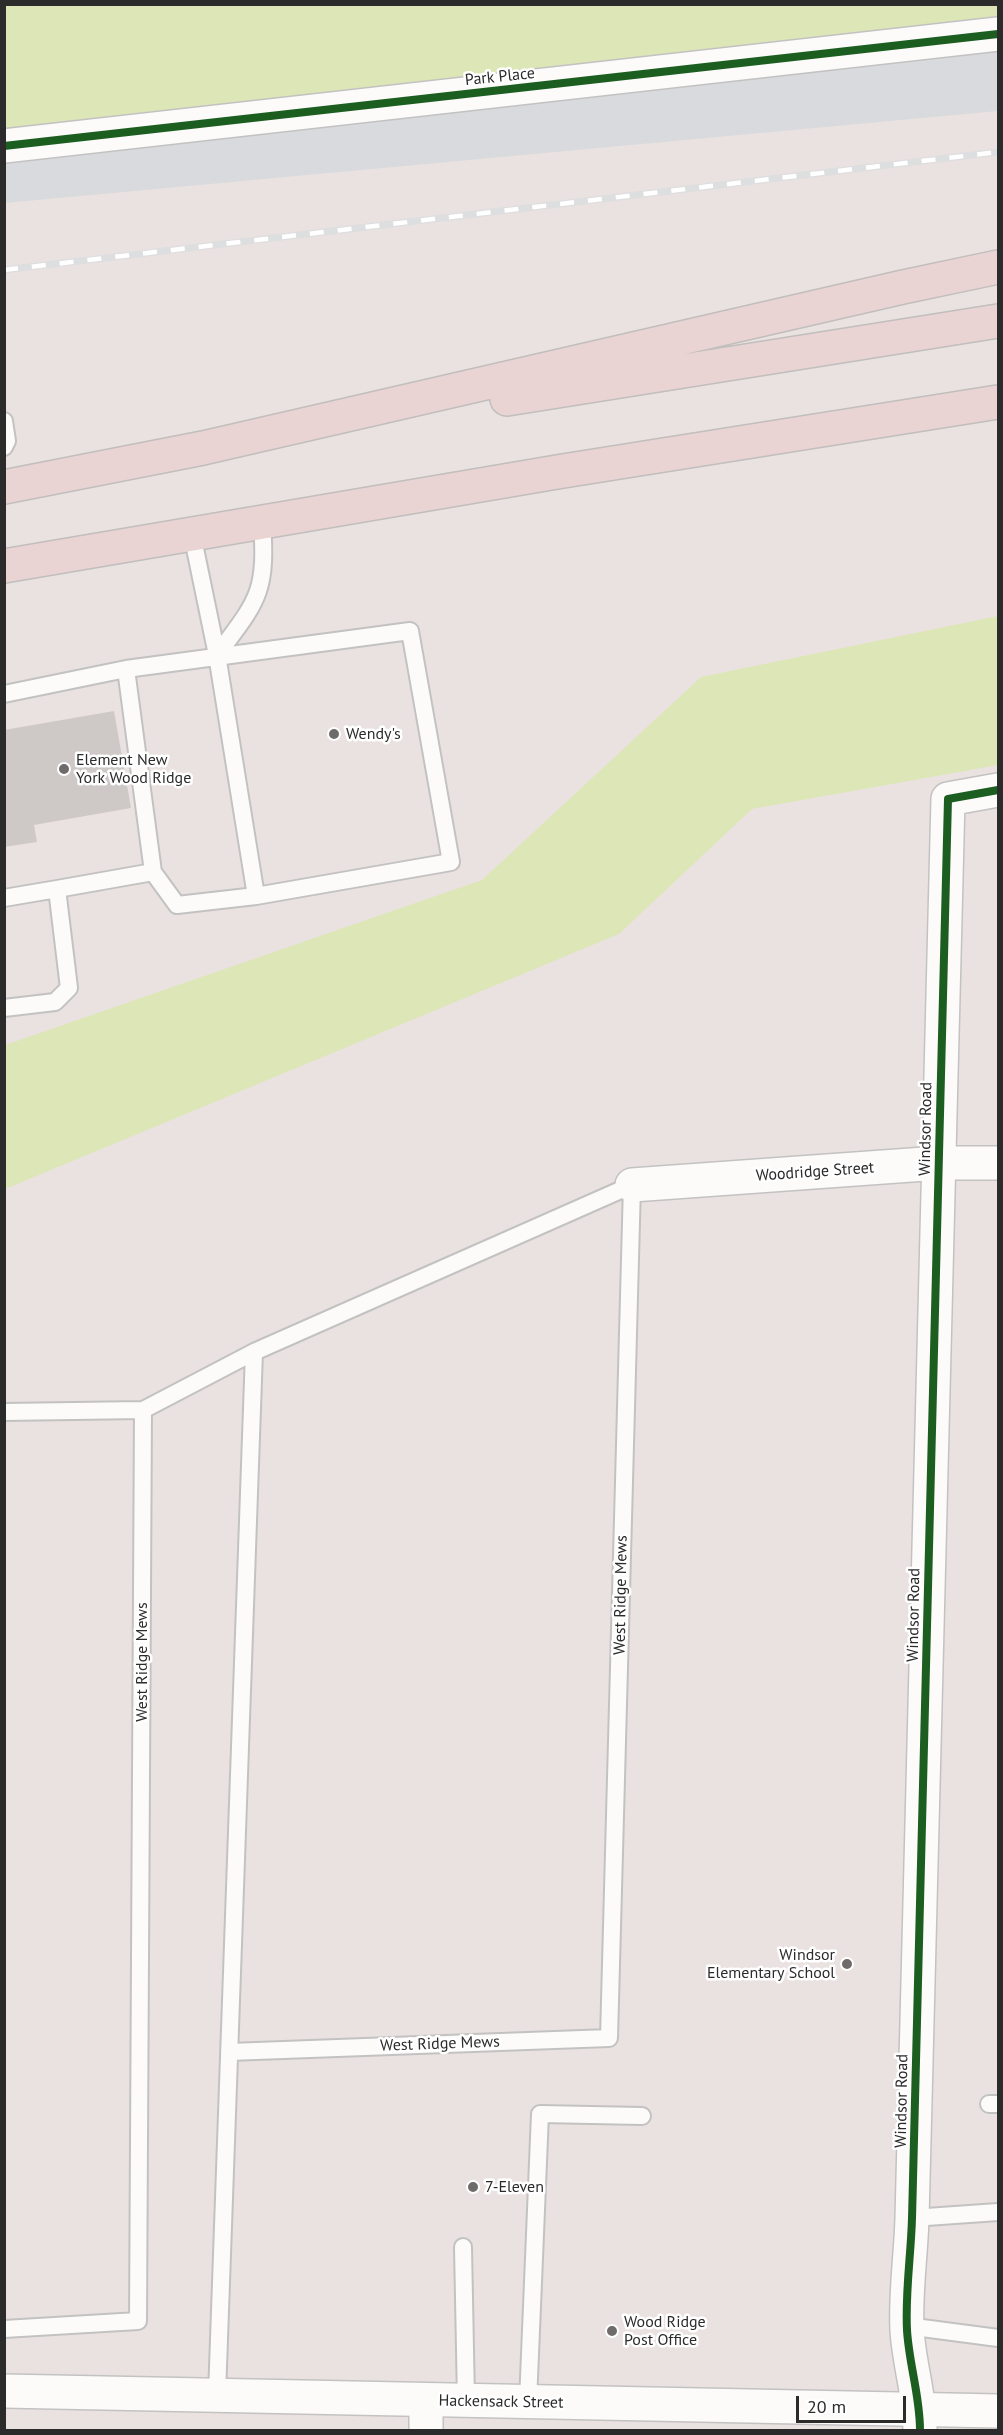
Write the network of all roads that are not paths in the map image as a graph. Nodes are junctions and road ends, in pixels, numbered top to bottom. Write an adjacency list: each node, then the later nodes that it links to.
1 (999, 34): 2 (street, Park Place)
2 (4, 146)
3 (999, 267): 8 (highway)
4 (999, 321): 8 (highway)
5 (999, 402): 10 (highway)
6 (4, 421): 7 (lane)
7 (4, 447)
8 (203, 448): 9 (highway)
9 (4, 486)
10 (261, 522): 11 (highway); 13 (lane)
11 (192, 534): 12 (highway); 13 (lane)
12 (4, 566)
13 (217, 655): 14 (lane); 19 (lane); 19 (lane)
14 (126, 669): 15 (lane); 17 (lane)
15 (4, 694)
16 (999, 790): 22 (street, Windsor Road)
17 (153, 872): 18 (lane); 19 (lane)
18 (57, 889): 20 (lane); 21 (lane)
19 (256, 896)
20 (4, 898)
21 (4, 1008)
22 (939, 1163): 23 (street, Woodridge Street); 24 (street, Woodridge Street); 31 (street, Windsor Road)
23 (999, 1163)
24 (632, 1185): 25 (lane); 28 (lane, West Ridge Mews)
25 (254, 1352): 26 (lane); 28 (lane)
26 (143, 1410): 27 (lane); 34 (lane, West Ridge Mews)
27 (4, 1412)
28 (230, 2052): 37 (lane)
29 (642, 2116): 39 (lane)
30 (999, 2212): 31 (lane)
31 (912, 2218): 33 (street, Windsor Road)
32 (463, 2247): 38 (lane)
33 (907, 2326): 35 (lane); 42 (street, Windsor Road)
34 (4, 2329)
35 (999, 2338)
36 (4, 2391): 37 (street, Hackensack Street)
37 (217, 2396): 41 (street, Hackensack Street)
38 (466, 2401): 39 (street, Hackensack Street); 41 (street, Hackensack Street)
39 (528, 2402): 42 (street, Hackensack Street)
40 (999, 2411): 42 (street, Hackensack Street)
41 (426, 2415)
42 (920, 2420)

